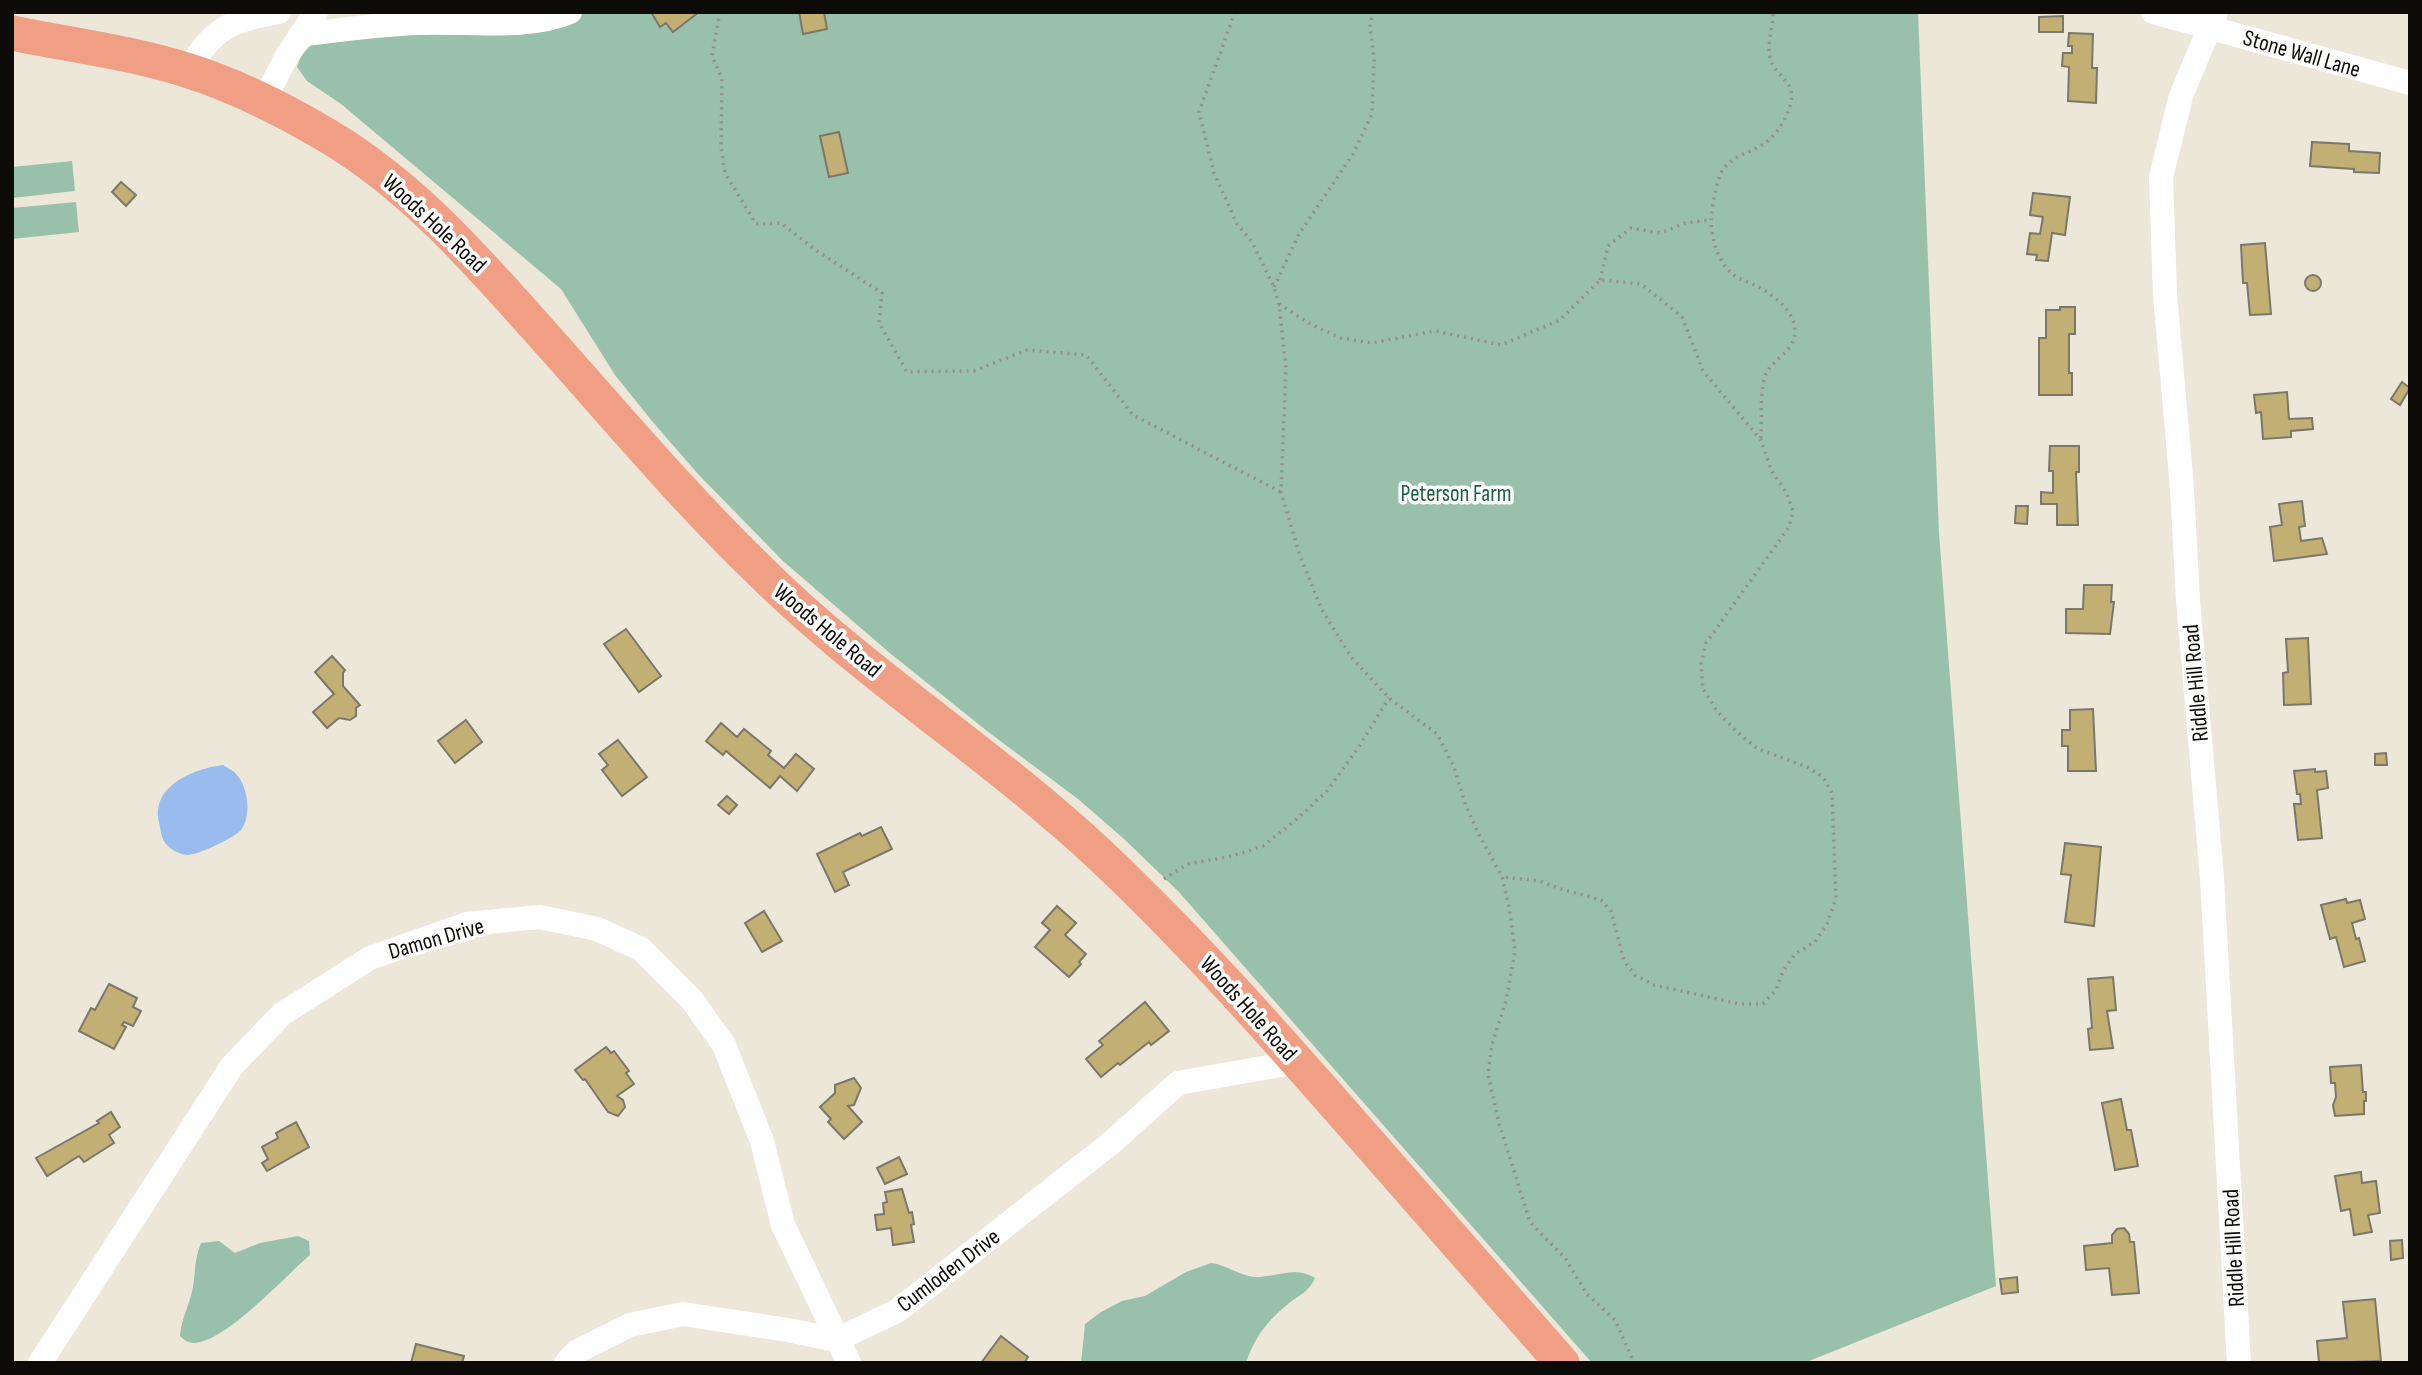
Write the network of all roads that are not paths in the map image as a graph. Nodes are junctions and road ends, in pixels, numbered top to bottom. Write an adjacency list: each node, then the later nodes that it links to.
1 (279, 12): 8 (street)
2 (316, 12): 7 (street)
3 (570, 12): 7 (street)
4 (2153, 12): 5 (street, Stone Wall Lane)
5 (2213, 20): 9 (street, Stone Wall Lane); 17 (street, Riddle Hill Road)
6 (12, 33): 8 (highway, Woods Hole Road)
7 (300, 35): 10 (street)
8 (188, 71): 10 (highway, Woods Hole Road)
9 (2410, 83)
10 (263, 102): 11 (highway, Woods Hole Road)
11 (1298, 1062): 12 (street, Cumloden Drive); 16 (highway, Woods Hole Road)
12 (836, 1340): 13 (street, Damon Drive); 14 (street); 15 (street, Damon Drive)
13 (40, 1363)
14 (566, 1363)
15 (849, 1363)
16 (1562, 1363)
17 (2239, 1363)

